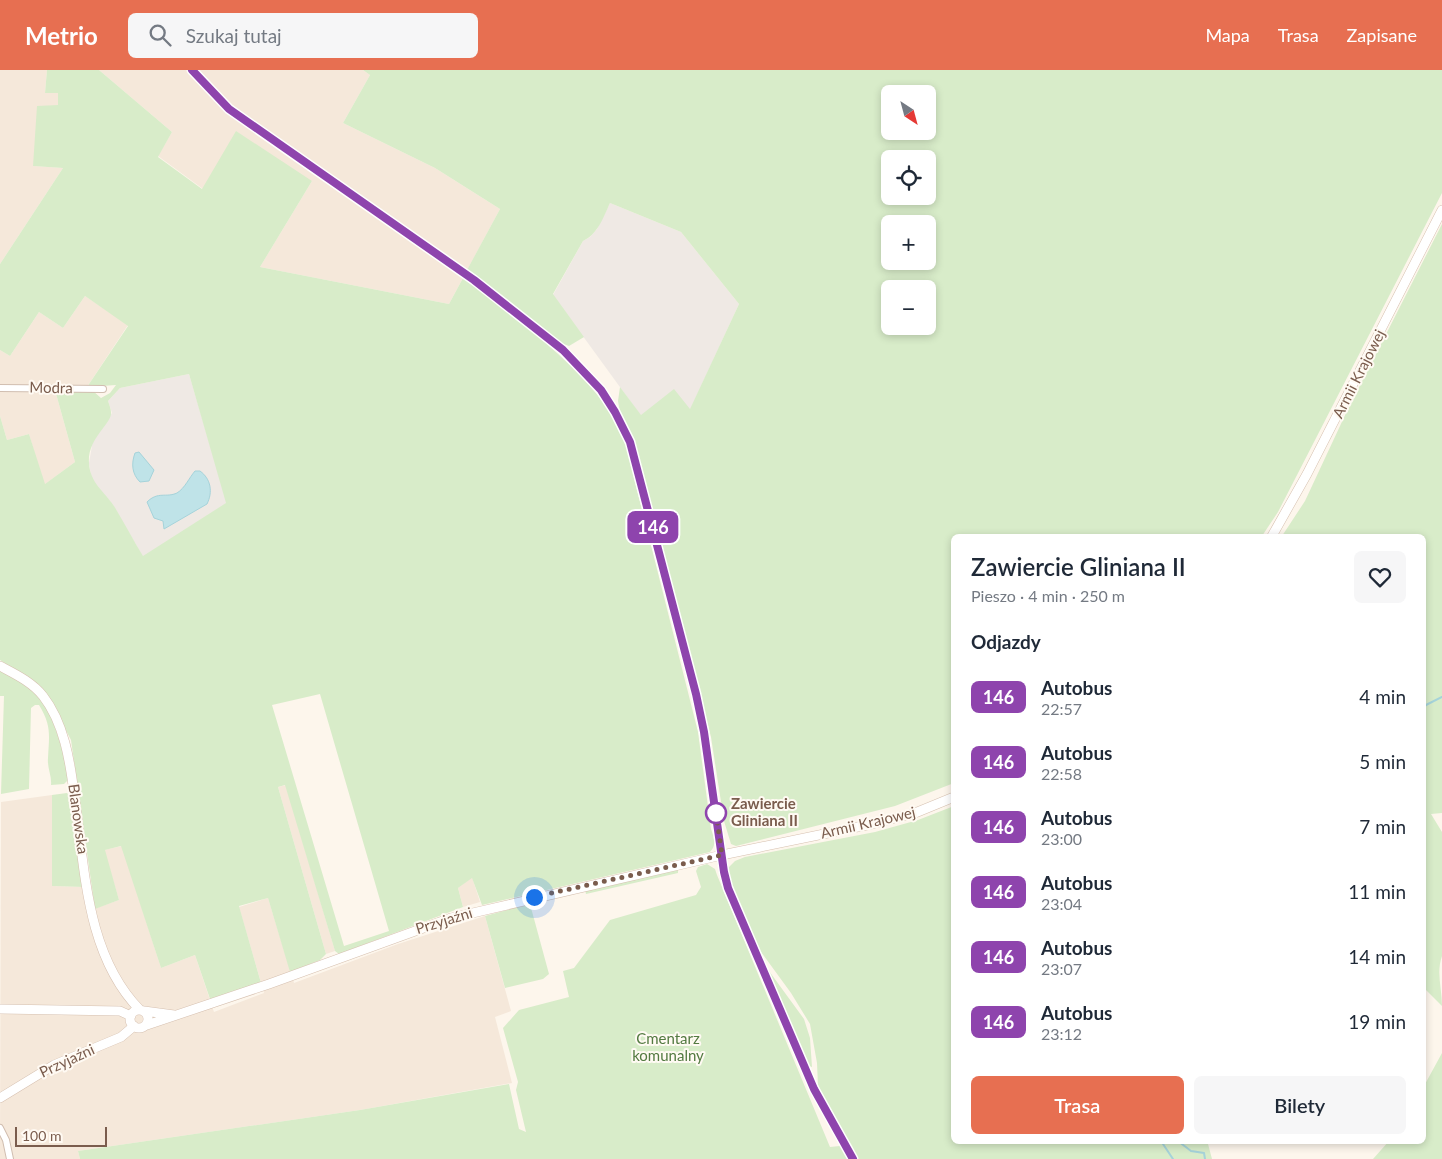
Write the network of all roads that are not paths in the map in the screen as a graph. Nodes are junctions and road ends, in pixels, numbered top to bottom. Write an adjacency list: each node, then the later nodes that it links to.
1 (192, 70): 8 (street)
2 (1442, 210): 5 (street, Armii Krajowej)
3 (0, 388): 4 (street, Modra)
4 (103, 389)
5 (1273, 534)
6 (0, 666): 9 (street, Blanowska)
7 (951, 798): 8 (street, Armii Krajowej)
8 (722, 855): 13 (street, Przyjaźni); 19 (street)
9 (126, 994): 11 (street, Blanowska); 12 (street)
10 (0, 1009): 12 (street)
11 (142, 1011): 12 (street); 13 (street, Przyjaźni); 14 (street)
12 (128, 1014): 15 (street)
13 (174, 1015): 14 (street, Przyjaźni)
14 (147, 1025): 15 (street)
15 (134, 1026): 16 (street, Przyjaźni)
16 (0, 1098)
17 (0, 1128): 18 (street)
18 (10, 1159)
19 (853, 1159)

